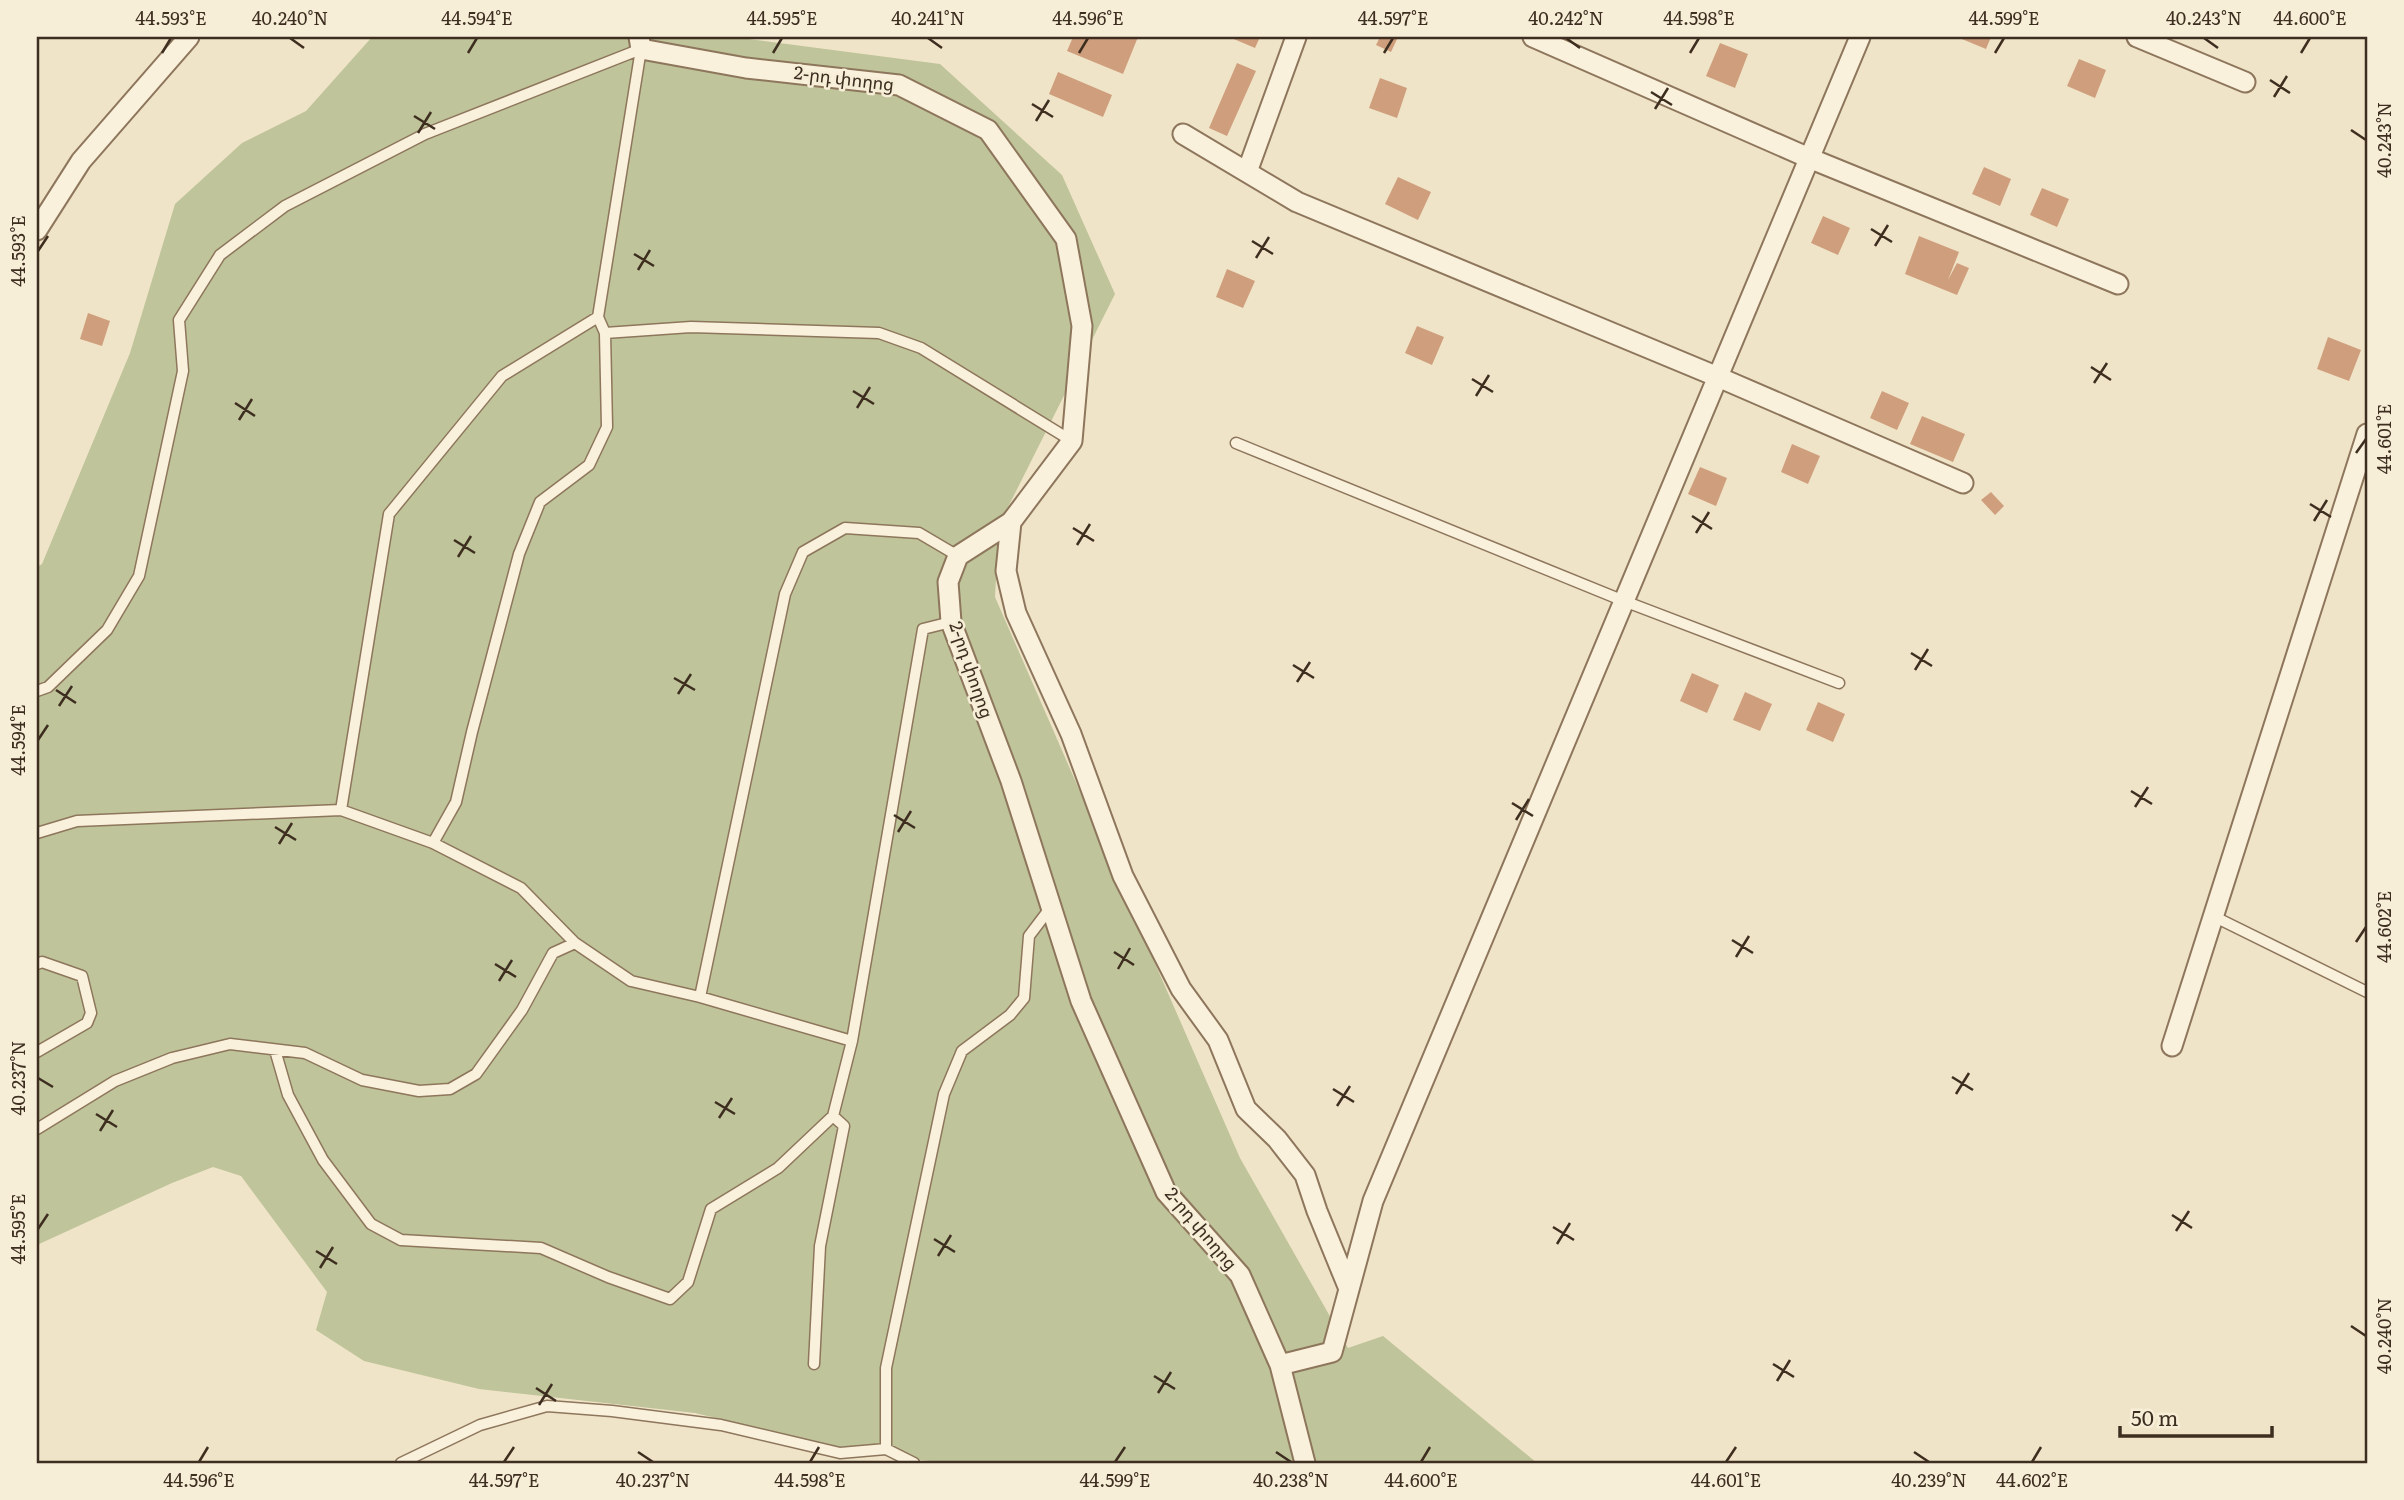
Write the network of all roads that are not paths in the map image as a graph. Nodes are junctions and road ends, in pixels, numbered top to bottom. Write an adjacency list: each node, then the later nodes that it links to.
1 (189, 37): 11 (street)
2 (1296, 37): 10 (street)
3 (1533, 37): 9 (street)
4 (1860, 37): 9 (street)
5 (2137, 37): 7 (street)
6 (640, 43): 13 (lane); 17 (street, 2-րդ փողոց); 25 (lane)
7 (2245, 82)
8 (1183, 134): 10 (street)
9 (1810, 158): 12 (street); 15 (street)
10 (1247, 172): 15 (street)
11 (37, 230)
12 (2118, 284)
13 (598, 317): 14 (lane); 26 (lane)
14 (605, 333): 17 (lane); 28 (lane)
15 (1718, 377): 19 (street); 22 (street)
16 (2367, 434): 30 (street)
17 (1072, 441): 20 (street)
18 (1236, 443): 22 (lane)
19 (1964, 482)
20 (1011, 522): 21 (street); 41 (street)
21 (958, 556): 23 (street, 2-րդ փողոց); 34 (lane)
22 (1624, 601): 24 (lane); 41 (street)
23 (951, 622): 29 (street, 2-րդ փողոց); 35 (lane)
24 (1839, 683)
25 (37, 691)
26 (341, 810): 27 (lane); 28 (lane)
27 (37, 833)
28 (433, 843): 31 (lane)
29 (1051, 907): 43 (street, 2-րդ փողոց); 44 (lane)
30 (2215, 916): 33 (lane); 36 (street)
31 (575, 943): 34 (lane); 37 (lane)
32 (37, 964): 38 (lane)
33 (2367, 992)
34 (700, 997): 35 (lane)
35 (852, 1041): 39 (lane)
36 (2172, 1046)
37 (275, 1050): 39 (lane); 40 (lane)
38 (37, 1052)
39 (833, 1116): 42 (lane)
40 (37, 1129)
41 (1349, 1289): 43 (street)
42 (814, 1364)
43 (1280, 1365): 47 (street, 2-րդ փողոց)
44 (886, 1449): 45 (lane); 46 (lane)
45 (401, 1463)
46 (914, 1463)
47 (1305, 1463)

